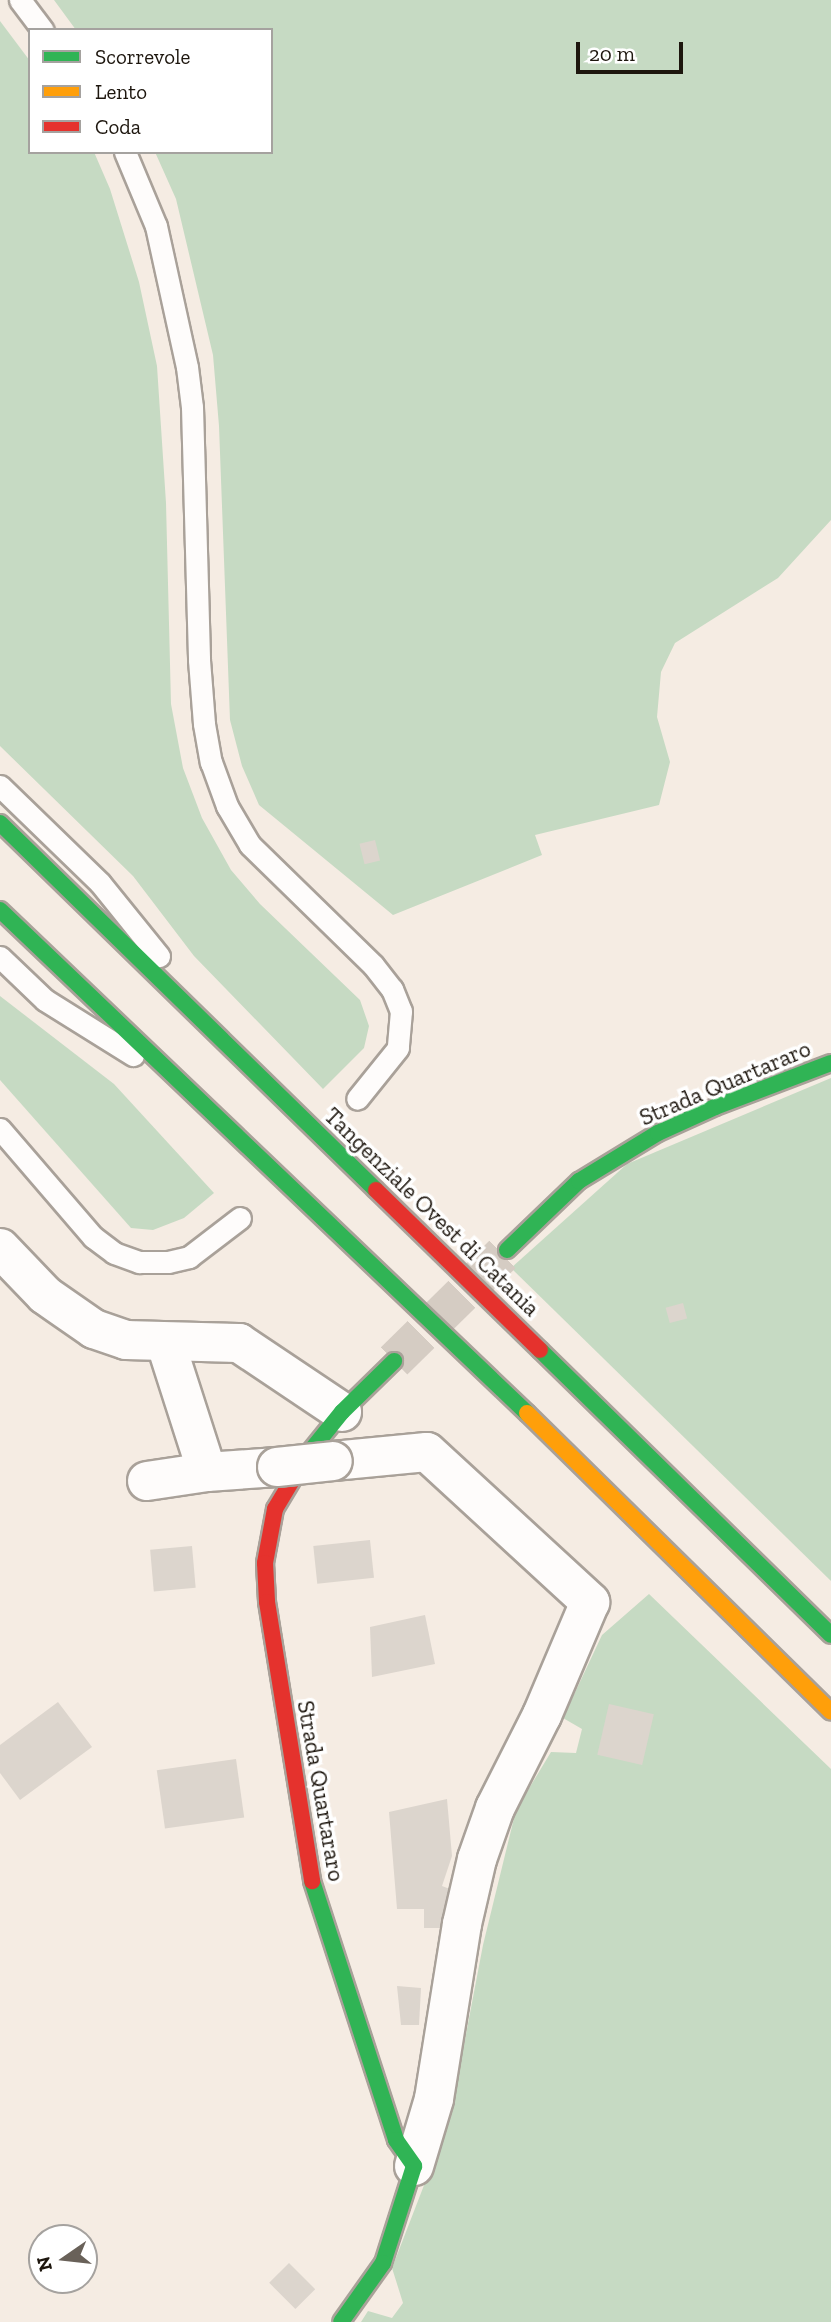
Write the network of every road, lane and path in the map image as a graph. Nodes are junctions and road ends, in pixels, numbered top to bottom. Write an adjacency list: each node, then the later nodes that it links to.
1 (20, 0): 2 (lane)
2 (41, 28)
3 (126, 154): 11 (lane)
4 (0, 786): 8 (lane)
5 (0, 823): 8 (main road, Tangenziale Ovest di Catania)
6 (0, 910): 10 (main road)
7 (0, 957): 10 (lane)
8 (244, 1061): 21 (main road, Tangenziale Ovest di Catania)
9 (831, 1063): 15 (main road, Strada Quartararo)
10 (190, 1091): 22 (main road)
11 (357, 1099)
12 (0, 1129): 13 (lane)
13 (240, 1218)
14 (0, 1248): 16 (street)
15 (507, 1250)
16 (166, 1344): 18 (street); 19 (street)
17 (394, 1361): 18 (main road, Strada Quartararo)
18 (342, 1412): 23 (main road, Strada Quartararo)
19 (207, 1472): 20 (street); 23 (street, bridge)
20 (147, 1481)
21 (831, 1635)
22 (831, 1712)
23 (414, 2166): 24 (main road)
24 (341, 2322)

